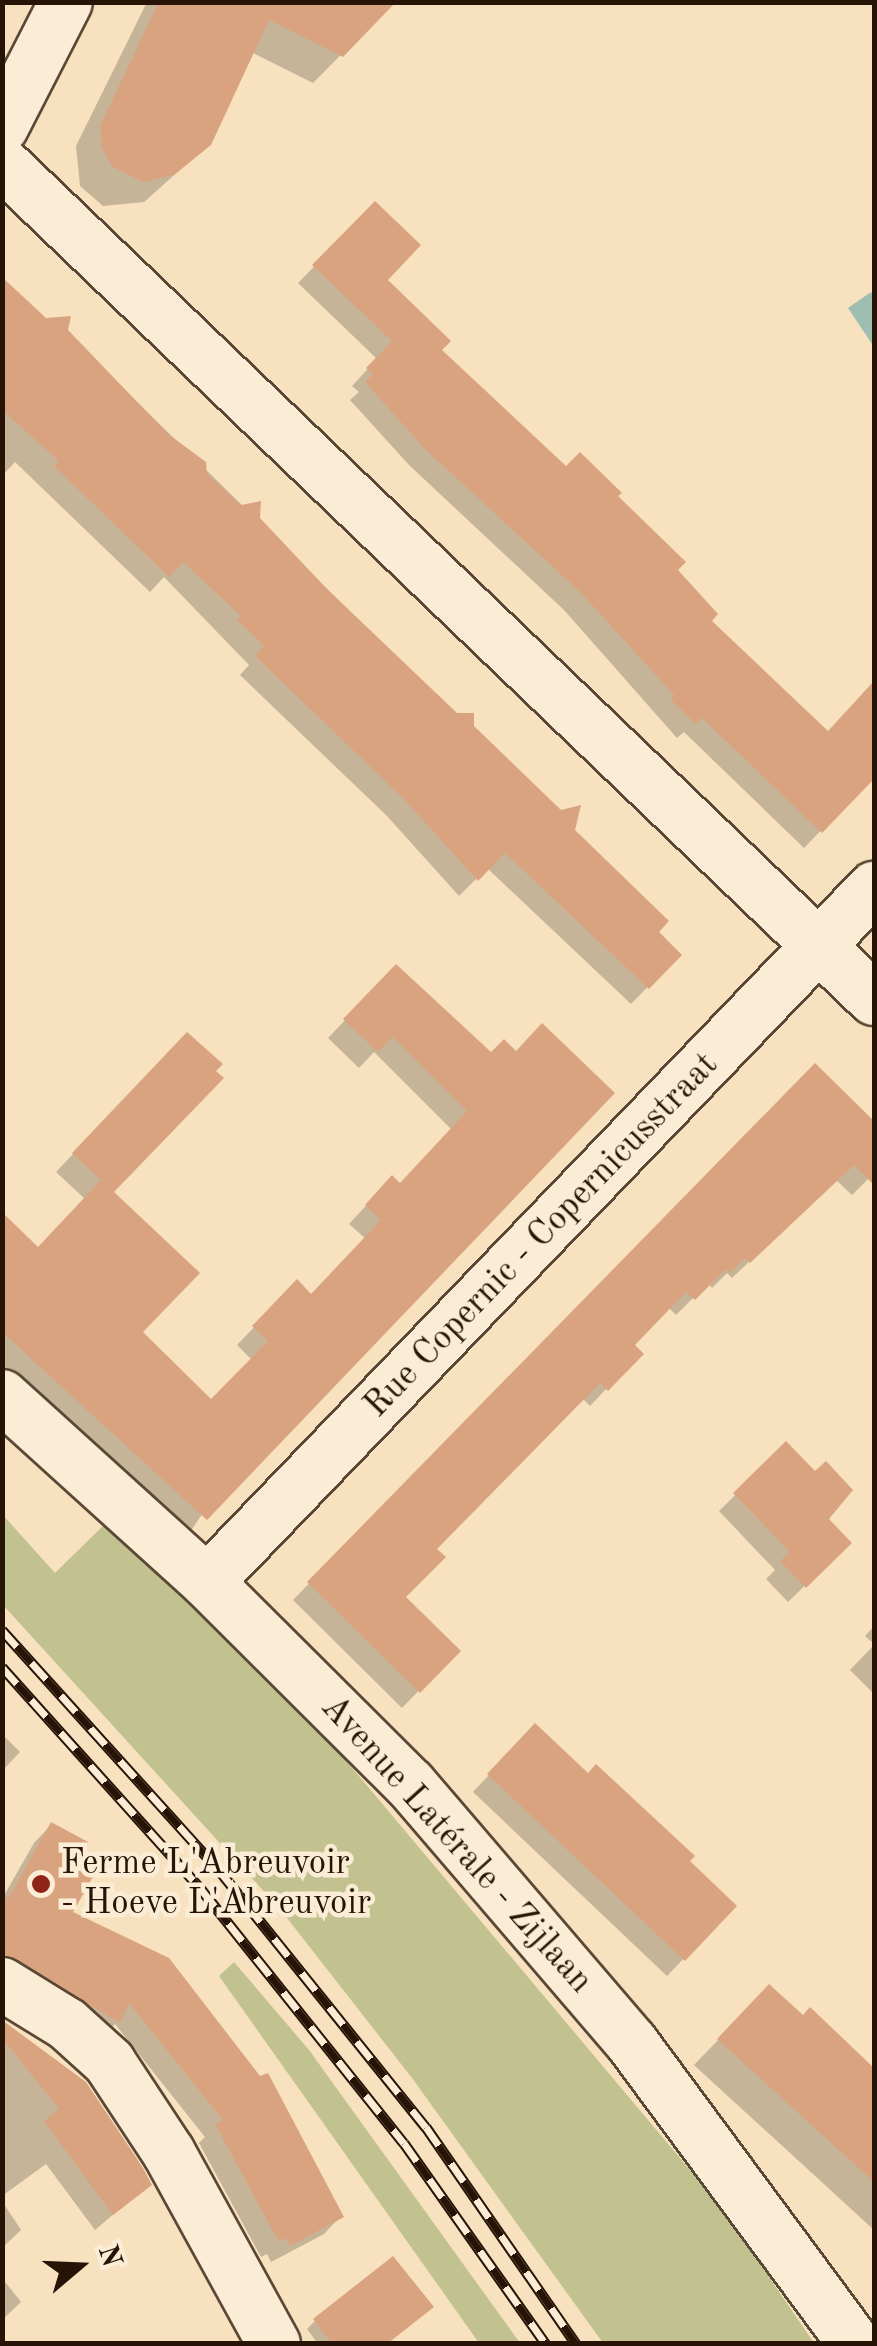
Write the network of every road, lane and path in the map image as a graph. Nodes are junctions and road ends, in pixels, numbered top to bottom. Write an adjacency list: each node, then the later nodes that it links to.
1 (66, 2): 2 (street)
2 (2, 127)
3 (2, 163): 5 (street)
4 (874, 888): 5 (street, Rue Copernic - Copernicusstraat)
5 (820, 946): 6 (street); 8 (street, Rue Copernic - Copernicusstraat)
6 (874, 999)
7 (2, 1396): 8 (street, Avenue Latérale - Zijlaan)
8 (207, 1582): 11 (street, Avenue Latérale - Zijlaan)
9 (2, 1984): 10 (street)
10 (274, 2344)
11 (856, 2344)

